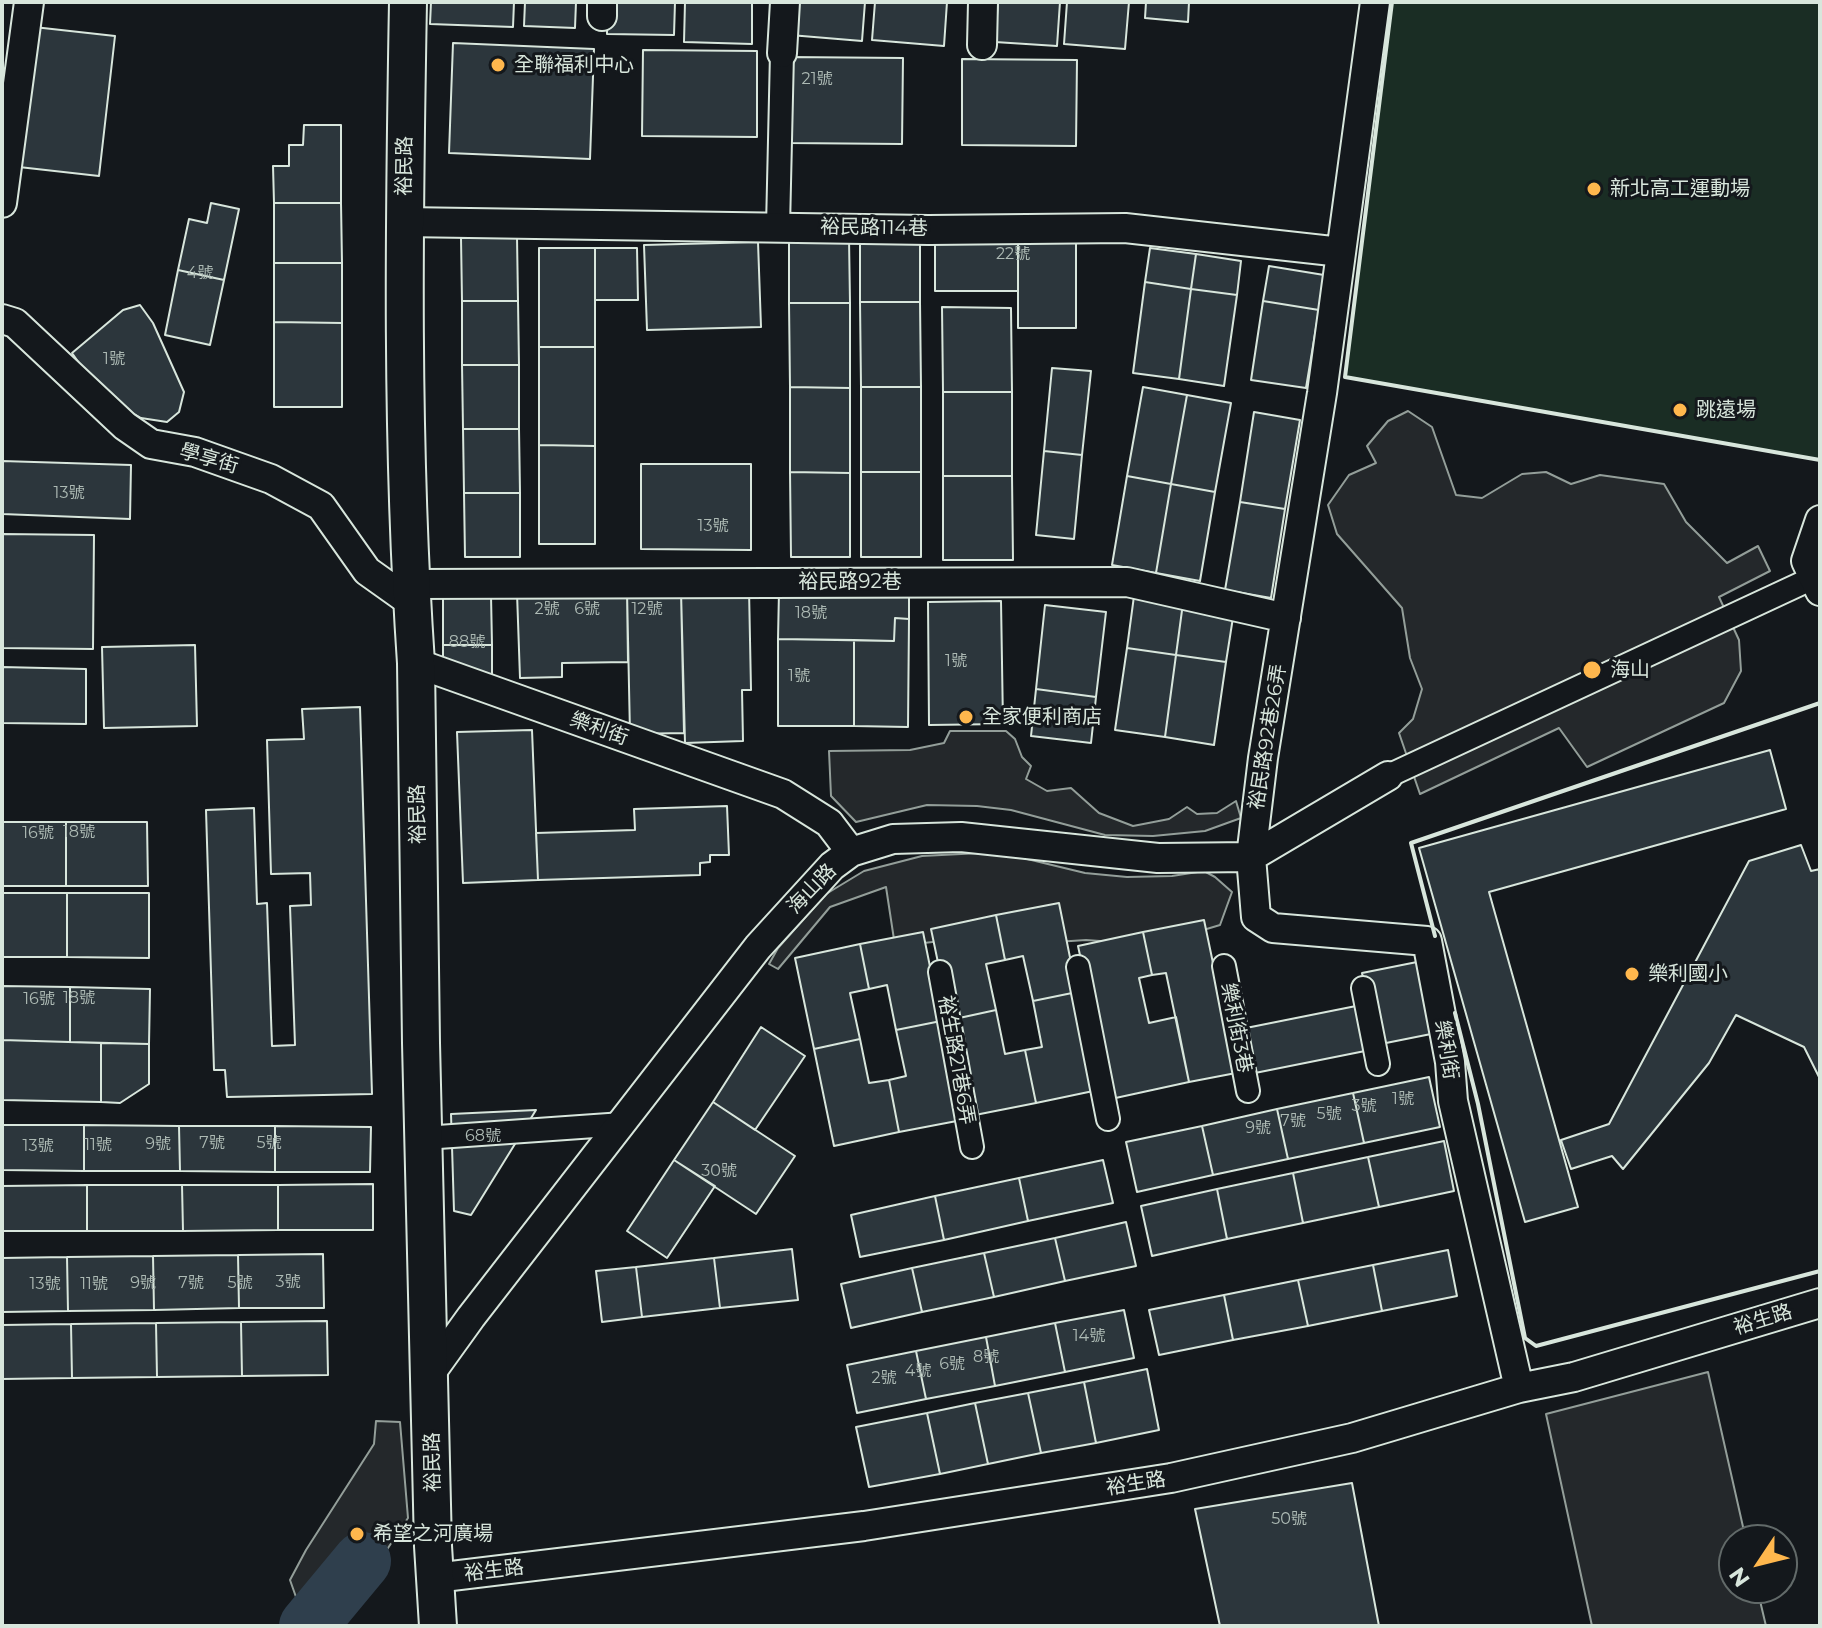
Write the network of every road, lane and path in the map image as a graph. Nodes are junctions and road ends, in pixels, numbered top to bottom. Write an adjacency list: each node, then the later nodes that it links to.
1 (29, 2): 8 (street)
2 (408, 2): 9 (street, 裕民路)
3 (785, 2): 7 (street)
4 (983, 2): 6 (street)
5 (1375, 2): 11 (street, 裕民路92巷26弄)
6 (982, 45)
7 (782, 53): 10 (street)
8 (2, 203)
9 (404, 222): 10 (street, 裕民路114巷); 15 (street, 裕民路)
10 (778, 227): 11 (street, 裕民路114巷)
11 (1341, 252): 16 (street, 裕民路92巷26弄)
12 (2, 319): 15 (street, 學享街)
13 (1820, 520): 14 (street)
14 (1817, 585): 18 (street)
15 (411, 594): 16 (street, 裕民路92巷); 17 (street, 裕民路)
16 (1286, 618): 20 (street, 裕民路92巷26弄)
17 (416, 663): 19 (street, 樂利街); 29 (street, 裕民路)
18 (1388, 776): 20 (street, 海山路)
19 (851, 852): 20 (street, 海山路); 28 (street, 海山路)
20 (1251, 857): 33 (street, 樂利街)
21 (1224, 966): 26 (street, 樂利街3巷)
22 (1078, 967): 27 (street)
23 (940, 972): 30 (street, 裕生路21巷6弄)
24 (1363, 988): 25 (street)
25 (1378, 1064)
26 (1248, 1091)
27 (1108, 1119)
28 (623, 1124): 29 (street); 32 (street, 海山路)
29 (424, 1138): 32 (street, 裕民路)
30 (972, 1147)
31 (1820, 1303): 33 (street, 裕生路)
32 (430, 1374): 34 (street, 裕民路)
33 (1519, 1388): 34 (street, 裕生路)
34 (435, 1578): 35 (street, 裕民路)
35 (438, 1626)

